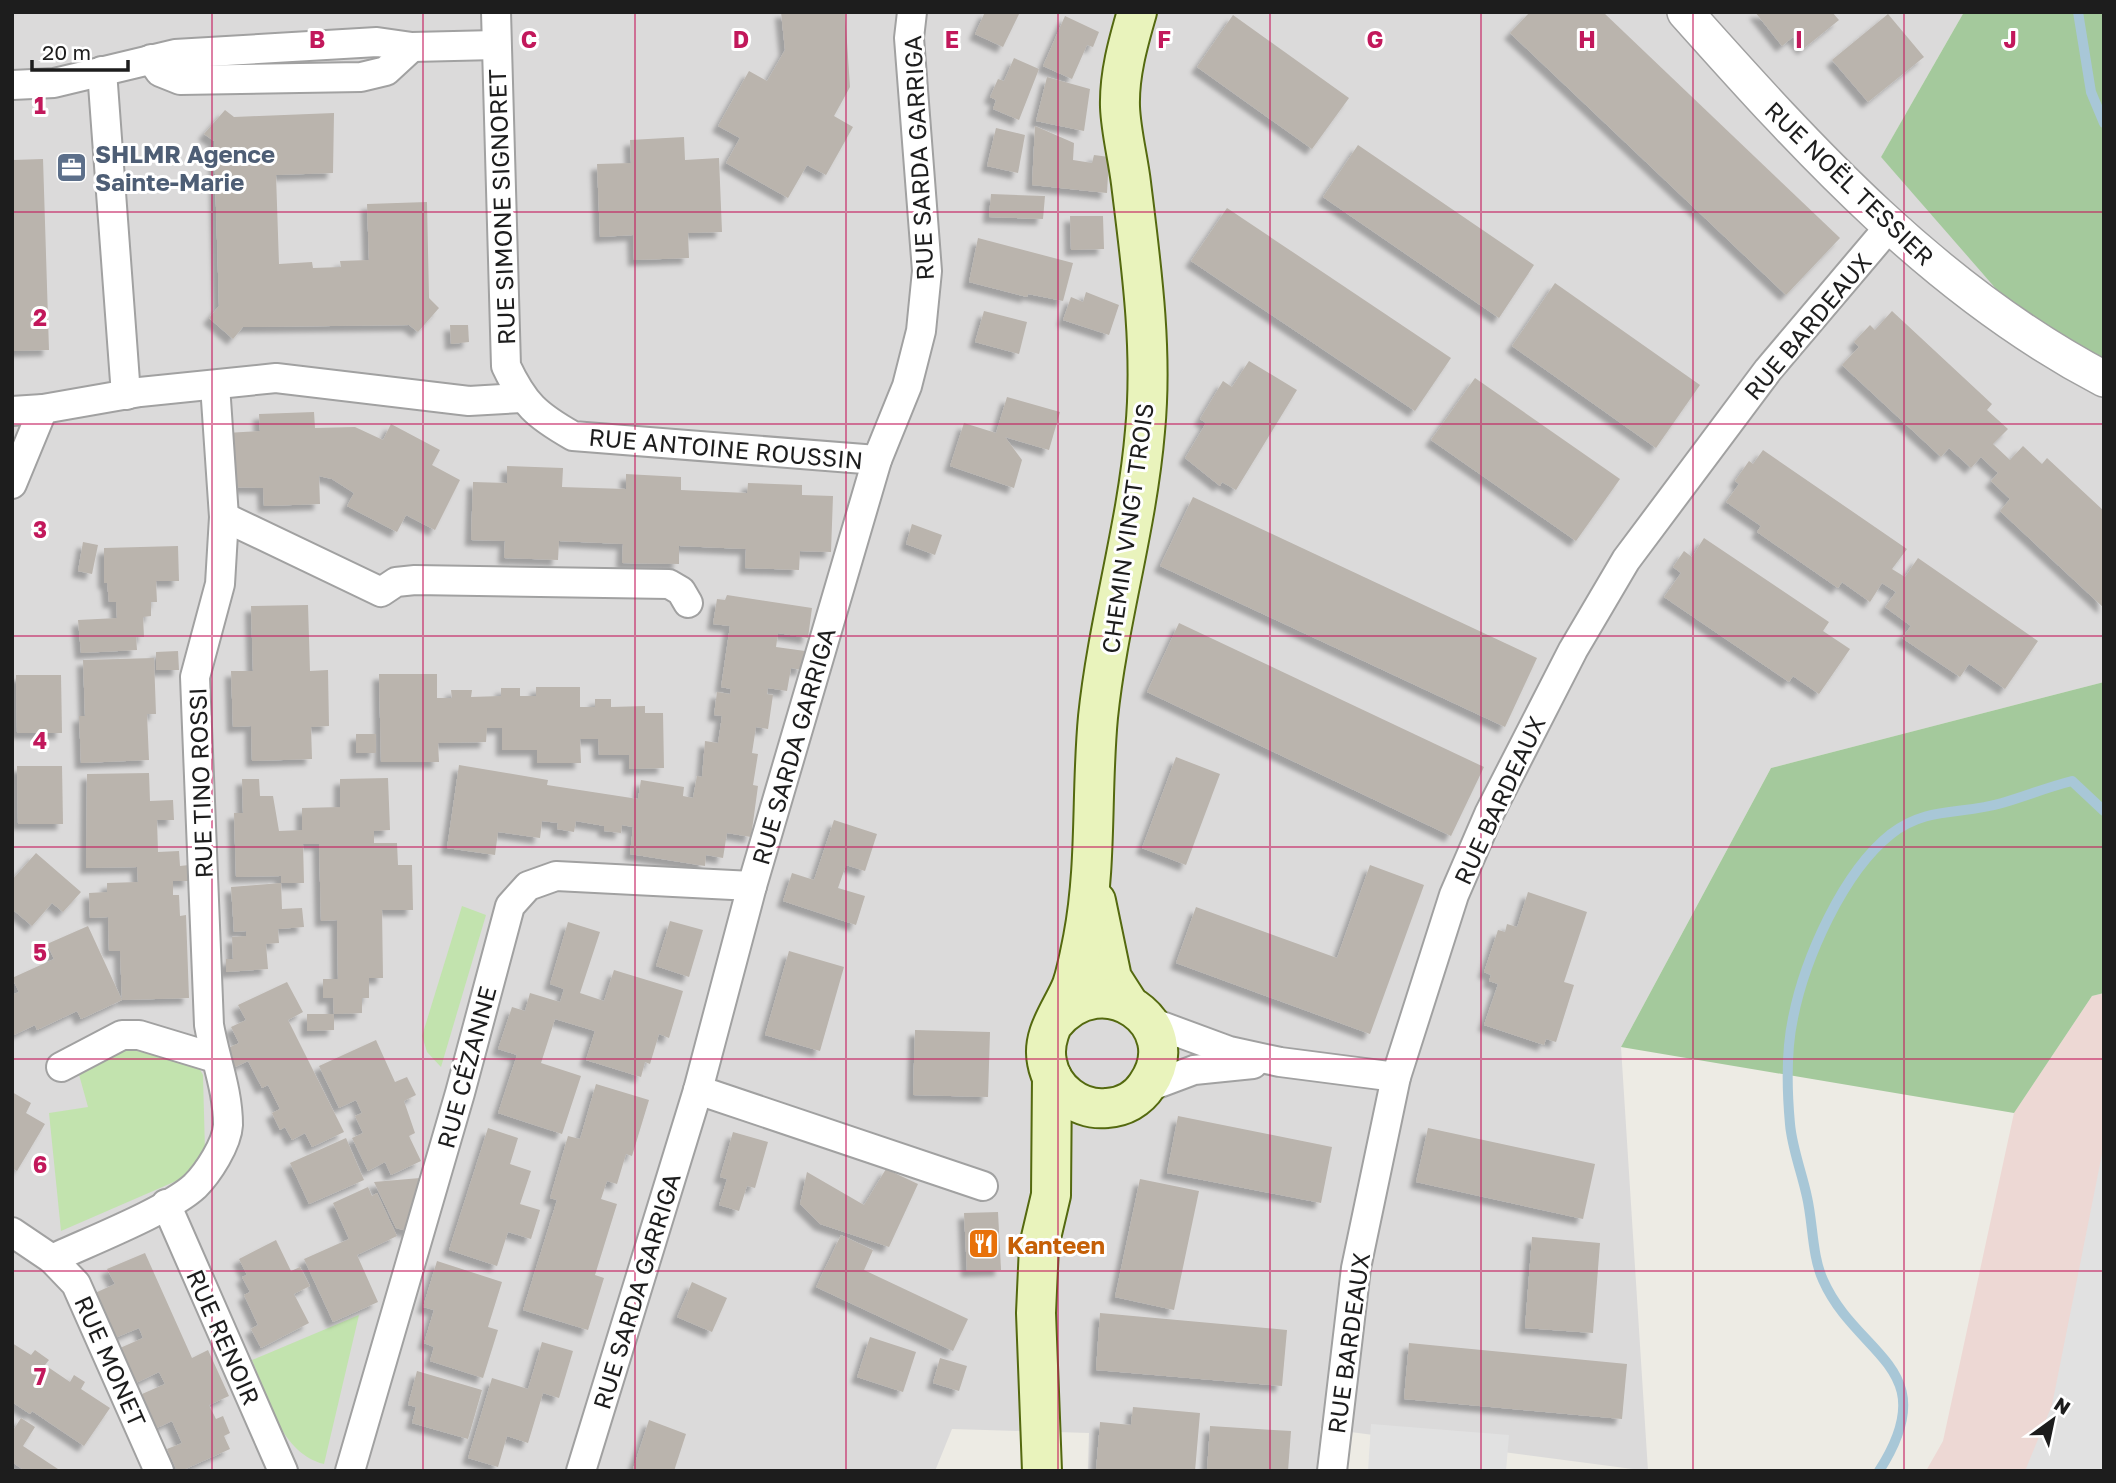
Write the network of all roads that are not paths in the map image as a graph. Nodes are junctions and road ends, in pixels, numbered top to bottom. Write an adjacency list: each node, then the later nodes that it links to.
1 (496, 12): 5 (street, RUE SIMONE SIGNORET)
2 (912, 12): 15 (street, RUE SARDA GARRIGA)
3 (1137, 12): 19 (main road, CHEMIN VINGT TROIS)
4 (1685, 12): 8 (street, RUE NOËL TESSIER)
5 (496, 45): 6 (street); 12 (street, RUE SIMONE SIGNORET)
6 (102, 71): 7 (street); 11 (street)
7 (12, 85)
8 (1889, 227): 9 (street, RUE NOËL TESSIER); 27 (street, RUE BARDEAUX)
9 (2104, 379)
10 (215, 385): 11 (street); 12 (street); 17 (street, RUE TINO ROSSI)
11 (126, 395): 13 (street)
12 (521, 398): 15 (street, RUE ANTOINE ROUSSIN)
13 (43, 409): 14 (street); 16 (street)
14 (12, 411)
15 (877, 460): 20 (street, RUE SARDA GARRIGA)
16 (12, 484)
17 (224, 517): 18 (street); 23 (street, RUE TINO ROSSI)
18 (688, 603)
19 (1092, 878): 21 (main road, CHEMIN VINGT TROIS); 22 (main road, CHEMIN VINGT TROIS)
20 (752, 886): 29 (street, RUE SARDA GARRIGA); 38 (street, RUE CÉZANNE)
21 (1138, 1012): 22 (main road); 24 (street); 28 (main road, CHEMIN VINGT TROIS)
22 (1053, 1024): 26 (main road, CHEMIN VINGT TROIS)
23 (215, 1058): 25 (street); 33 (street, RUE TINO ROSSI)
24 (1280, 1062): 27 (street); 28 (street)
25 (61, 1067)
26 (1052, 1077): 30 (main road); 32 (main road, CHEMIN VINGT TROIS)
27 (1396, 1077): 41 (street, RUE BARDEAUX)
28 (1146, 1088): 30 (main road, CHEMIN VINGT TROIS)
29 (698, 1090): 31 (street); 39 (street, RUE SARDA GARRIGA)
30 (1110, 1108): 32 (main road, CHEMIN VINGT TROIS)
31 (983, 1186)
32 (1051, 1195): 40 (main road, CHEMIN VINGT TROIS)
33 (166, 1204): 35 (street, RUE TINO ROSSI); 37 (street, RUE RENOIR)
34 (12, 1232): 35 (street)
35 (52, 1259): 36 (street, RUE MONET)
36 (159, 1471)
37 (283, 1471)
38 (350, 1471)
39 (581, 1471)
40 (1042, 1471)
41 (1332, 1471)

